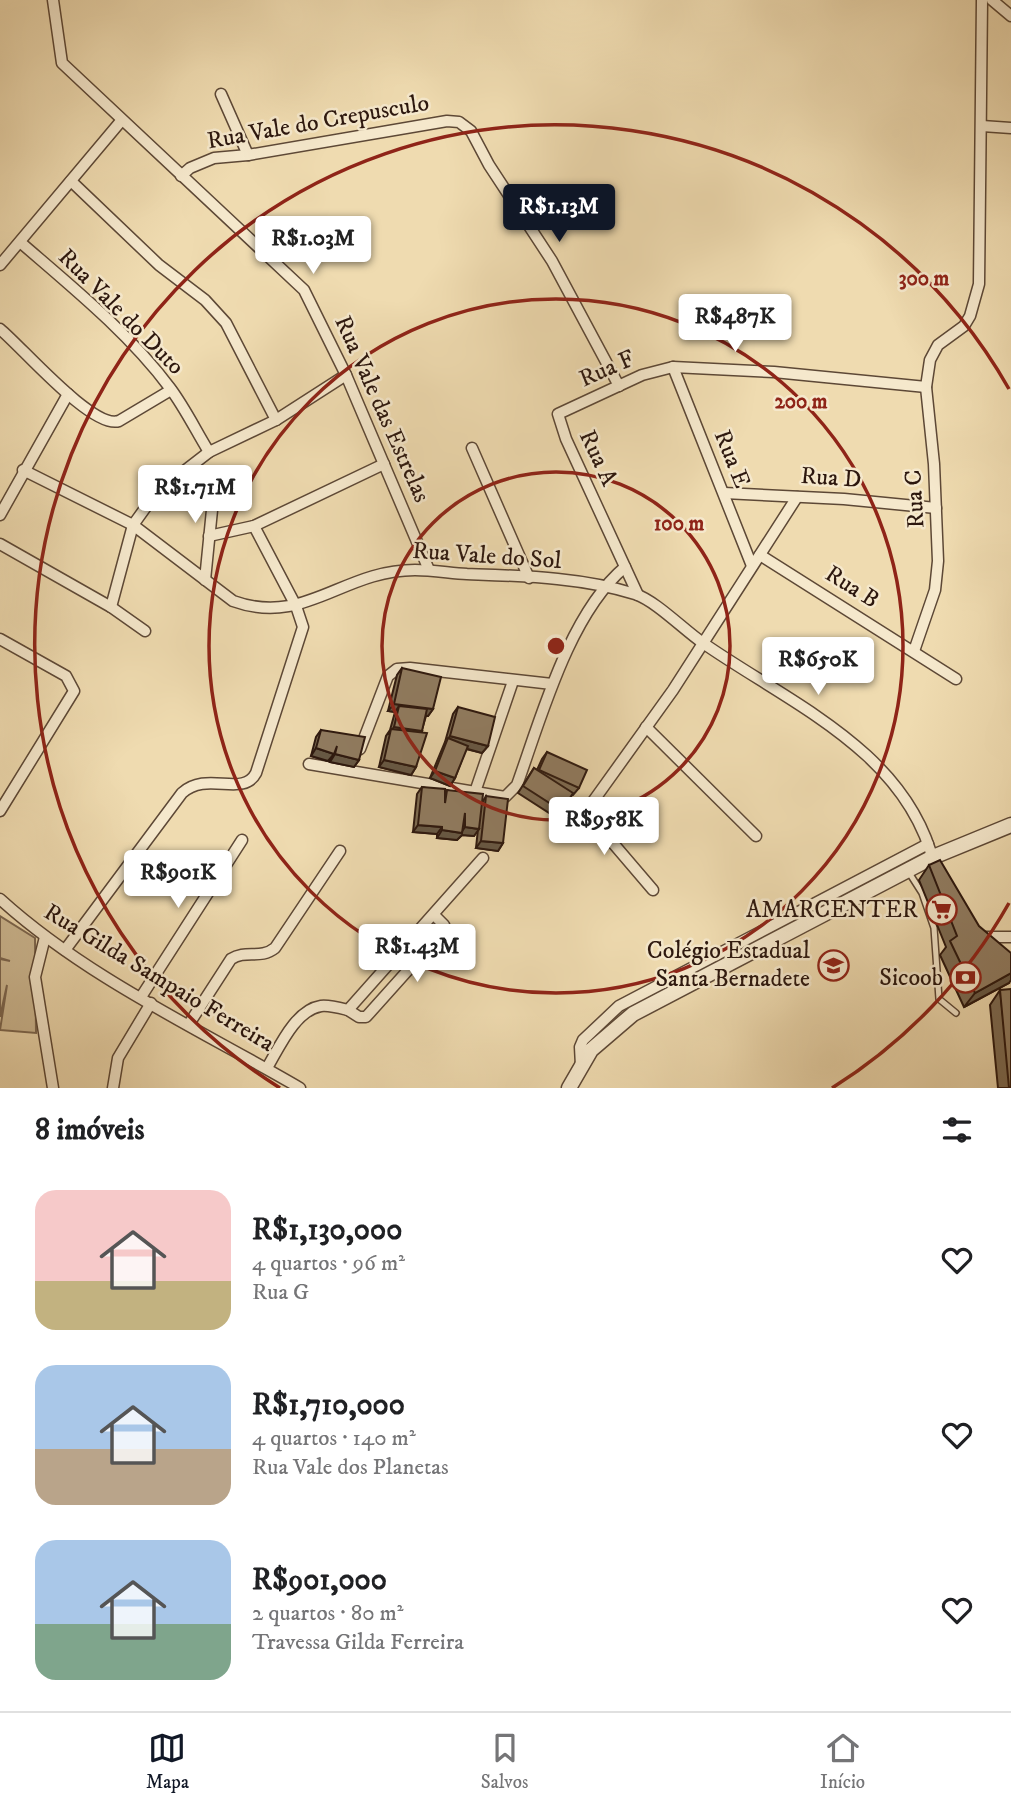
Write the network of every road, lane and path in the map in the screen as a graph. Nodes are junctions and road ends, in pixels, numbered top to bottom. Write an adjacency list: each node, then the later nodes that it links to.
1 (53, 0): 6 (street, Rua Vale das Estrelas)
2 (982, 0): 7 (street)
3 (992, 0): 4 (street)
4 (1011, 16)
5 (221, 94): 9 (street)
6 (121, 121): 10 (street, Rua Vale das Estrelas); 11 (street)
7 (982, 126): 8 (street); 18 (street, Rua C)
8 (1011, 128)
9 (248, 155): 10 (street, Rua Vale do Crepusculo); 17 (street, Rua Vale do Crepusculo)
10 (181, 176): 16 (street, Rua Vale das Estrelas)
11 (71, 181): 12 (street); 22 (street)
12 (19, 242): 13 (street); 19 (street, Rua Vale do Duto)
13 (0, 265)
14 (0, 329): 20 (street)
15 (673, 367): 17 (street, Rua F); 18 (street, Rua F); 28 (street, Rua E)
16 (346, 375): 22 (street); 25 (street, Rua Vale das Estrelas)
17 (619, 386): 21 (street, Rua F)
18 (926, 387): 30 (street, Rua C)
19 (171, 390): 20 (street); 24 (street, Rua Vale do Duto)
20 (68, 394): 27 (street)
21 (558, 414): 38 (street, Rua A)
22 (276, 420): 24 (street)
23 (472, 448): 40 (street)
24 (209, 452): 26 (street)
25 (384, 464): 33 (street); 39 (street, Rua Vale das Estrelas)
26 (195, 466): 32 (street); 34 (street)
27 (23, 470): 31 (street); 32 (street)
28 (724, 494): 29 (street, Rua D); 37 (street, Rua E)
29 (797, 497): 30 (street, Rua D); 36 (street)
30 (936, 508): 49 (street, Rua C)
31 (0, 515)
32 (133, 525): 41 (street, Rua Vale do Sol); 45 (street)
33 (254, 526): 34 (street); 44 (street)
34 (209, 536): 41 (street)
35 (0, 544): 45 (street)
36 (760, 555): 37 (street); 49 (street, Rua B)
37 (752, 566): 48 (street)
38 (625, 567): 42 (street); 43 (street, Rua A)
39 (429, 570): 40 (street, Rua Vale do Sol); 44 (street, Rua Vale do Sol)
40 (529, 578): 42 (street, Rua Vale do Sol)
41 (205, 580): 44 (street, Rua Vale do Sol)
42 (604, 587): 43 (street, Rua Vale do Sol); 52 (street)
43 (638, 595): 48 (street)
44 (296, 606): 73 (street)
45 (111, 607): 46 (street)
46 (145, 631)
47 (0, 639): 58 (street)
48 (704, 643): 53 (street); 64 (street)
49 (914, 651): 50 (street, Rua B)
50 (956, 679)
51 (513, 681): 52 (street); 55 (street); 56 (street)
52 (552, 684): 56 (street)
53 (646, 727): 59 (street); 61 (street)
54 (309, 764): 55 (street)
55 (355, 771): 56 (street)
56 (475, 793)
57 (572, 805): 59 (street)
58 (0, 811)
59 (584, 814): 68 (street)
60 (1011, 825): 64 (street)
61 (756, 836)
62 (242, 840): 75 (street)
63 (340, 851): 78 (street)
64 (931, 851): 66 (street); 67 (street); 79 (street)
65 (483, 858): 70 (street)
66 (908, 871): 77 (lane); 79 (street)
67 (939, 876)
68 (653, 890)
69 (0, 899): 71 (street, Rua Gilda Sampaio Ferreira)
70 (434, 915): 76 (street); 76 (street)
71 (46, 937): 73 (street, Rua Gilda Sampaio Ferreira); 81 (street)
72 (1011, 937): 74 (street)
73 (65, 950): 75 (street, Rua Gilda Sampaio Ferreira)
74 (988, 951)
75 (146, 1000): 78 (street, Rua Gilda Sampaio Ferreira); 82 (street)
76 (348, 1010): 80 (street)
77 (956, 1013)
78 (189, 1024): 80 (street, Rua Gilda Sampaio Ferreira)
79 (582, 1066): 84 (street)
80 (267, 1068): 83 (street, Rua Gilda Sampaio Ferreira)
81 (53, 1088)
82 (113, 1088)
83 (300, 1088)
84 (569, 1088)

